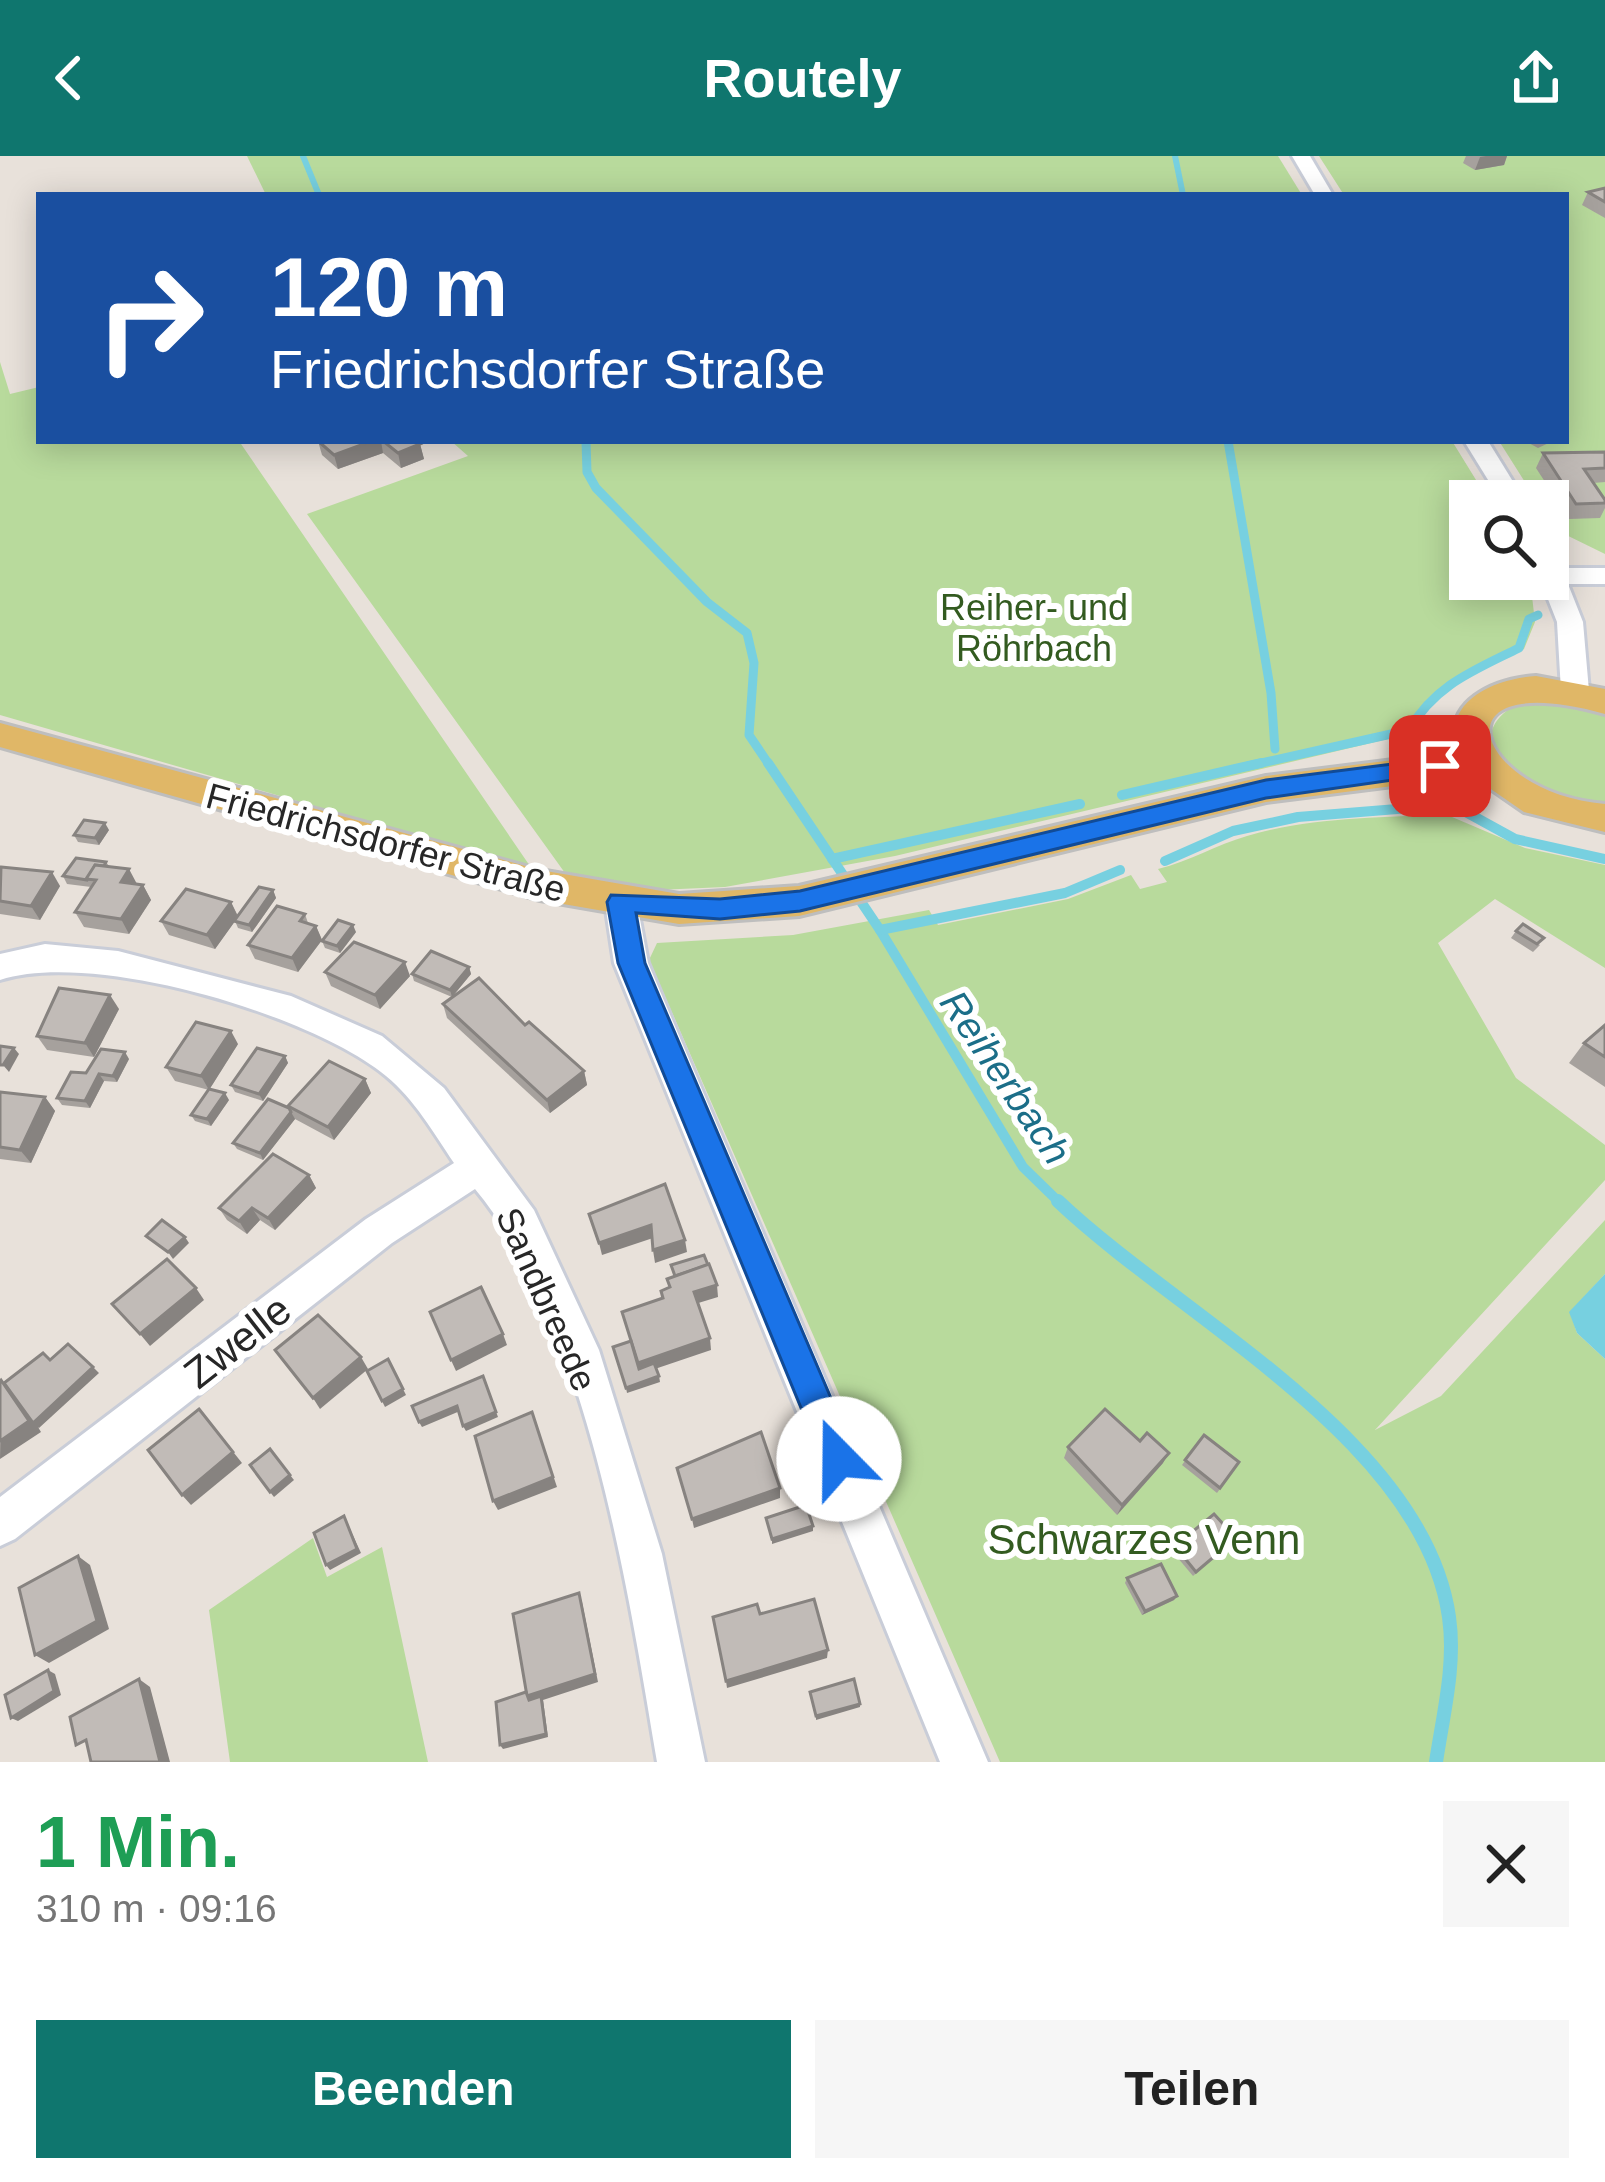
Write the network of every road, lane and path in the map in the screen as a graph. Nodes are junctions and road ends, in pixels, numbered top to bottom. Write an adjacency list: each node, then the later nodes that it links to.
1 (1301, 156): 2 (street)
2 (1322, 192)
3 (1478, 444): 4 (street)
4 (1500, 480)
5 (1569, 573): 6 (street)
6 (1605, 576)
7 (1561, 600): 8 (street)
8 (1590, 696): 10 (main road)
9 (0, 735): 12 (main road, Friedrichsdorfer Straße)
10 (1482, 762): 11 (main road); 12 (main road, Friedrichsdorfer Straße)
11 (1605, 818)
12 (620, 902): 17 (street)
13 (0, 967): 14 (street, Sandbreede)
14 (479, 1167): 15 (street, Zwelle); 16 (street, Sandbreede)
15 (0, 1524)
16 (681, 1762)
17 (964, 1762)

